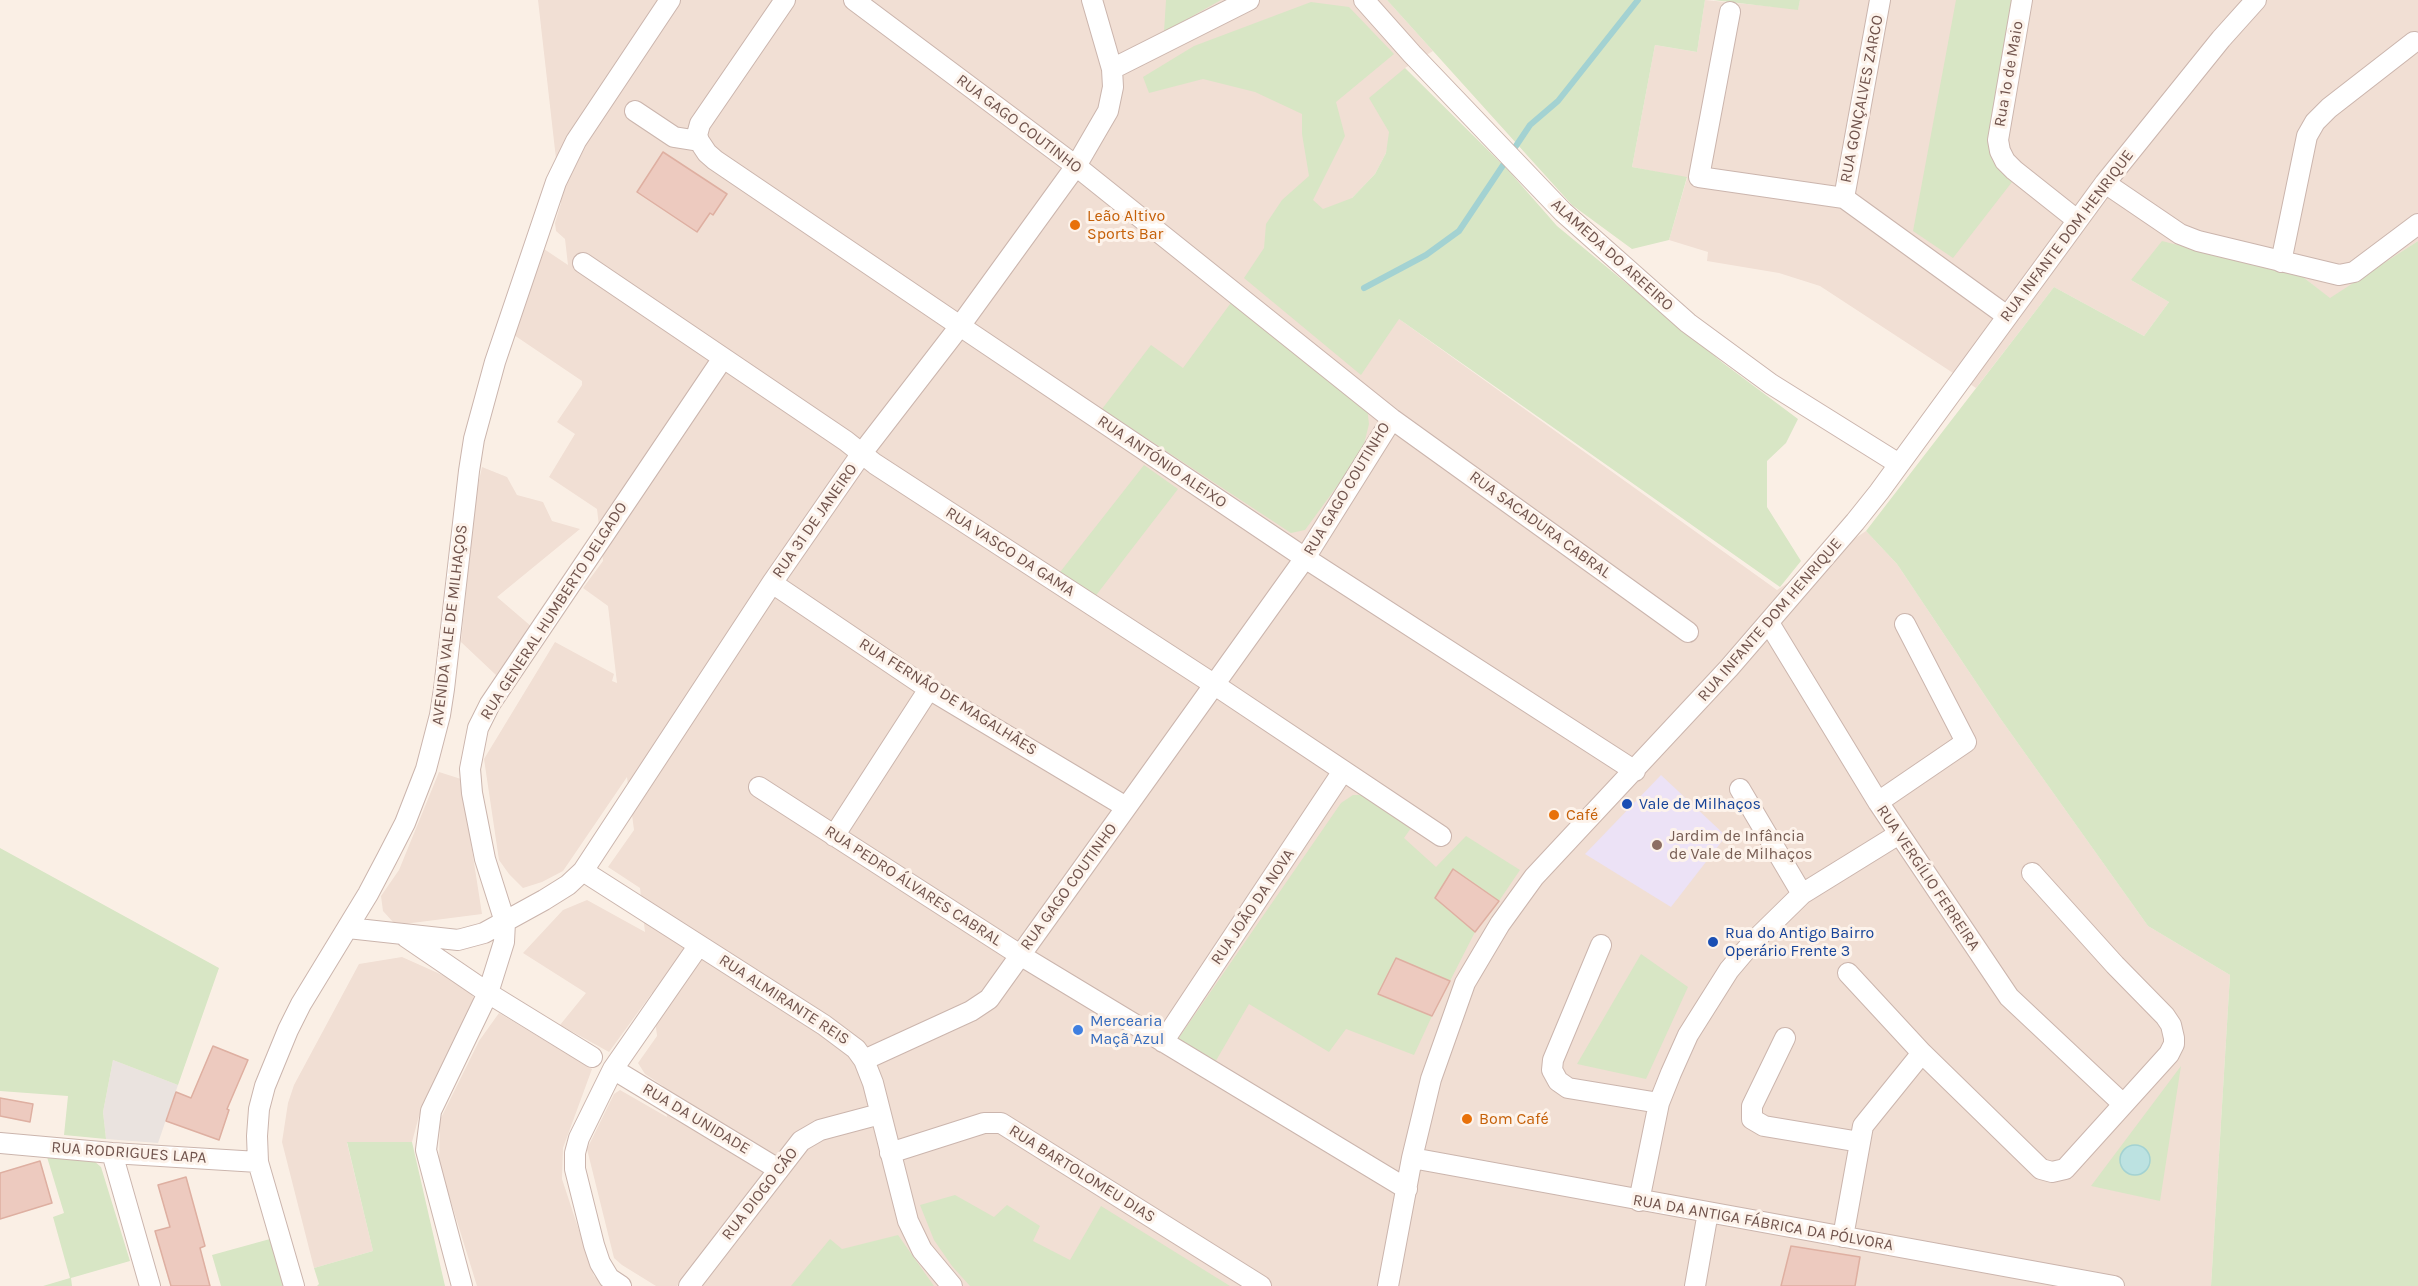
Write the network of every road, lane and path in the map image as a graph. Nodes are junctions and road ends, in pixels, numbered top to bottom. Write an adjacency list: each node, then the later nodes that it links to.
1 (670, 0): 48 (street, AVENIDA VALE DE MILHAÇOS)
2 (784, 0): 14 (street)
3 (854, 0): 15 (street, RUA GAGO COUTINHO)
4 (1092, 0): 12 (street, RUA 31 DE JANEIRO)
5 (1249, 0): 12 (street)
6 (1364, 0): 27 (street, ALAMEDA DO AREEIRO)
7 (1880, 0): 17 (street, RUA GONÇALVES ZARCO)
8 (2022, 0): 18 (street, Rua 1º de Maio)
9 (2256, 0): 16 (street, RUA INFANTE DOM HENRIQUE)
10 (1730, 12): 17 (street)
11 (2414, 42): 20 (street)
12 (1112, 69): 15 (street, RUA 31 DE JANEIRO)
13 (635, 111): 14 (street)
14 (699, 141): 23 (street, RUA ANTÓNIO ALEIXO)
15 (1076, 166): 23 (street, RUA 31 DE JANEIRO); 25 (street, RUA GAGO COUTINHO)
16 (2105, 183): 18 (street, RUA INFANTE DOM HENRIQUE); 20 (street)
17 (1844, 198): 22 (street)
18 (2078, 220): 22 (street, RUA INFANTE DOM HENRIQUE)
19 (2418, 224): 20 (street)
20 (2281, 262)
21 (583, 263): 24 (street, RUA VASCO DA GAMA)
22 (2007, 315): 27 (street, RUA INFANTE DOM HENRIQUE)
23 (960, 326): 26 (street, RUA 31 DE JANEIRO); 28 (street, RUA ANTÓNIO ALEIXO)
24 (723, 358): 26 (street, RUA VASCO DA GAMA); 47 (street, RUA GENERAL HUMBERTO DELGADO)
25 (1392, 419): 28 (street, RUA GAGO COUTINHO); 32 (street, RUA SACADURA CABRAL)
26 (862, 453): 29 (street, RUA 31 DE JANEIRO); 33 (street, RUA VASCO DA GAMA)
27 (1899, 464): 30 (street, RUA INFANTE DOM HENRIQUE)
28 (1305, 558): 33 (street, RUA GAGO COUTINHO); 36 (street, RUA ANTÓNIO ALEIXO)
29 (772, 583): 34 (street, RUA FERNÃO DE MAGALHÃES); 44 (street, RUA 31 DE JANEIRO)
30 (1769, 623): 36 (street, RUA INFANTE DOM HENRIQUE); 39 (street, RUA VERGÍLIO FERREIRA)
31 (1905, 624): 39 (street)
32 (1688, 632)
33 (1215, 685): 35 (street, RUA VASCO DA GAMA); 40 (street, RUA GAGO COUTINHO)
34 (929, 689): 40 (street, RUA FERNÃO DE MAGALHÃES); 42 (street)
35 (1343, 771): 43 (street, RUA VASCO DA GAMA); 56 (street, RUA JOÃO DA NOVA)
36 (1635, 771): 68 (street, RUA INFANTE DOM HENRIQUE)
37 (759, 788): 42 (street, RUA PEDRO ÁLVARES CABRAL)
38 (1740, 789): 46 (street)
39 (1878, 802): 41 (street, RUA VERGÍLIO FERREIRA)
40 (1126, 807): 52 (street, RUA GAGO COUTINHO)
41 (1899, 834): 46 (street); 62 (street, RUA VERGÍLIO FERREIRA)
42 (834, 836): 52 (street, RUA PEDRO ÁLVARES CABRAL)
43 (1441, 836)
44 (583, 871): 47 (street, RUA 31 DE JANEIRO); 50 (street, RUA ALMIRANTE REIS)
45 (2032, 873): 62 (street)
46 (1802, 894): 61 (street)
47 (505, 922): 49 (street, RUA 31 DE JANEIRO); 54 (street)
48 (348, 928): 49 (street, RUA 31 DE JANEIRO); 69 (street, AVENIDA VALE DE MILHAÇOS)
49 (404, 936): 54 (street, RUA 31 DE JANEIRO)
50 (699, 945): 59 (street, RUA ALMIRANTE REIS); 60 (street)
51 (1601, 945): 61 (street)
52 (1020, 955): 56 (street, RUA PEDRO ÁLVARES CABRAL); 59 (street, RUA GAGO COUTINHO)
53 (1848, 973): 57 (street)
54 (488, 993): 58 (street, RUA 31 DE JANEIRO); 77 (street)
55 (1785, 1038): 64 (street)
56 (1163, 1042): 71 (street, RUA PEDRO ÁLVARES CABRAL)
57 (1922, 1053): 62 (street); 64 (street)
58 (592, 1057)
59 (864, 1060): 63 (street, RUA ALMIRANTE REIS)
60 (614, 1069): 70 (street, RUA DA UNIDADE); 78 (street)
61 (1659, 1103): 72 (street)
62 (2124, 1104)
63 (880, 1114): 67 (street, RUA ALMIRANTE REIS); 70 (street, RUA DIOGO CÃO)
64 (1860, 1142): 74 (street)
65 (0, 1143): 66 (street, RUA RODRIGUES LAPA)
66 (112, 1153): 69 (street, RUA RODRIGUES LAPA); 75 (street)
67 (890, 1154): 80 (street, RUA ALMIRANTE REIS); 81 (street, RUA BARTOLOMEU DIAS)
68 (1412, 1158): 71 (street, RUA INFANTE DOM HENRIQUE); 72 (street, RUA DA ANTIGA FÁBRICA DA PÓLVORA)
69 (258, 1162): 76 (street, AVENIDA VALE DE MILHAÇOS)
70 (778, 1169): 79 (street, RUA DIOGO CÃO)
71 (1407, 1189): 82 (street, RUA INFANTE DOM HENRIQUE)
72 (1639, 1201): 73 (street, RUA DA ANTIGA FÁBRICA DA PÓLVORA)
73 (1708, 1212): 74 (street, RUA DA ANTIGA FÁBRICA DA PÓLVORA); 83 (street)
74 (1843, 1237): 84 (street, RUA DA ANTIGA FÁBRICA DA PÓLVORA)
75 (150, 1286)
76 (294, 1286)
77 (462, 1286)
78 (621, 1286)
79 (689, 1286)
80 (952, 1286)
81 (1261, 1286)
82 (1388, 1286)
83 (1695, 1286)
84 (2114, 1286)

